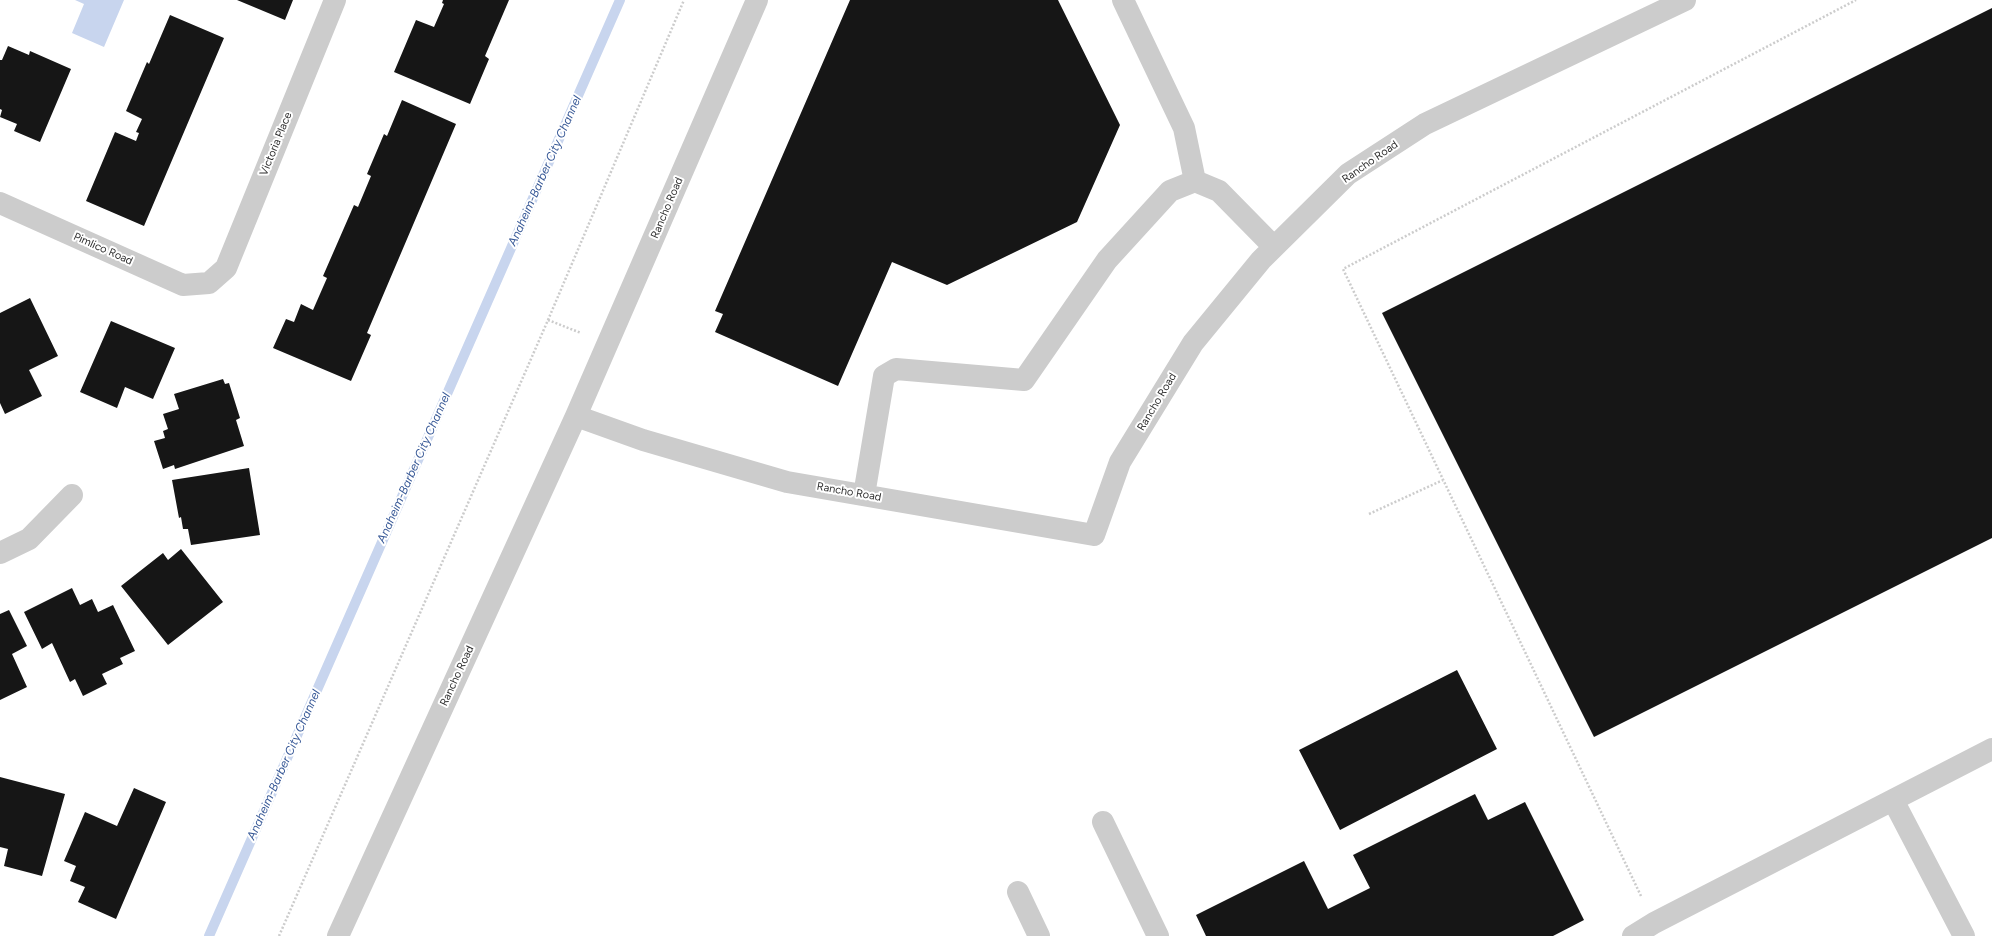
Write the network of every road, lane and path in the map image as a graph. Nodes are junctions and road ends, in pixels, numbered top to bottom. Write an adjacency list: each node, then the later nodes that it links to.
1 (335, 0): 10 (street, Victoria Place)
2 (684, 0): 22 (path)
3 (757, 0): 11 (street, Rancho Road)
4 (1123, 0): 7 (street)
5 (1685, 0): 9 (street, Rancho Road)
6 (1856, 0): 12 (path)
7 (1195, 181): 9 (street); 14 (street)
8 (0, 203): 10 (street, Pimlico Road)
9 (1274, 247): 14 (street, Rancho Road)
10 (209, 283)
11 (576, 416): 14 (street, Rancho Road); 23 (street, Rancho Road)
12 (1444, 480): 15 (path); 21 (path)
13 (72, 495): 16 (street)
14 (864, 495)
15 (1369, 514)
16 (0, 553)
17 (1992, 749): 18 (street)
18 (1893, 800): 21 (street); 27 (street)
19 (1103, 822): 25 (street)
20 (1018, 892): 24 (street)
21 (1654, 922): 26 (street)
22 (279, 936)
23 (338, 936)
24 (1039, 936)
25 (1158, 936)
26 (1633, 936)
27 (1964, 936)

